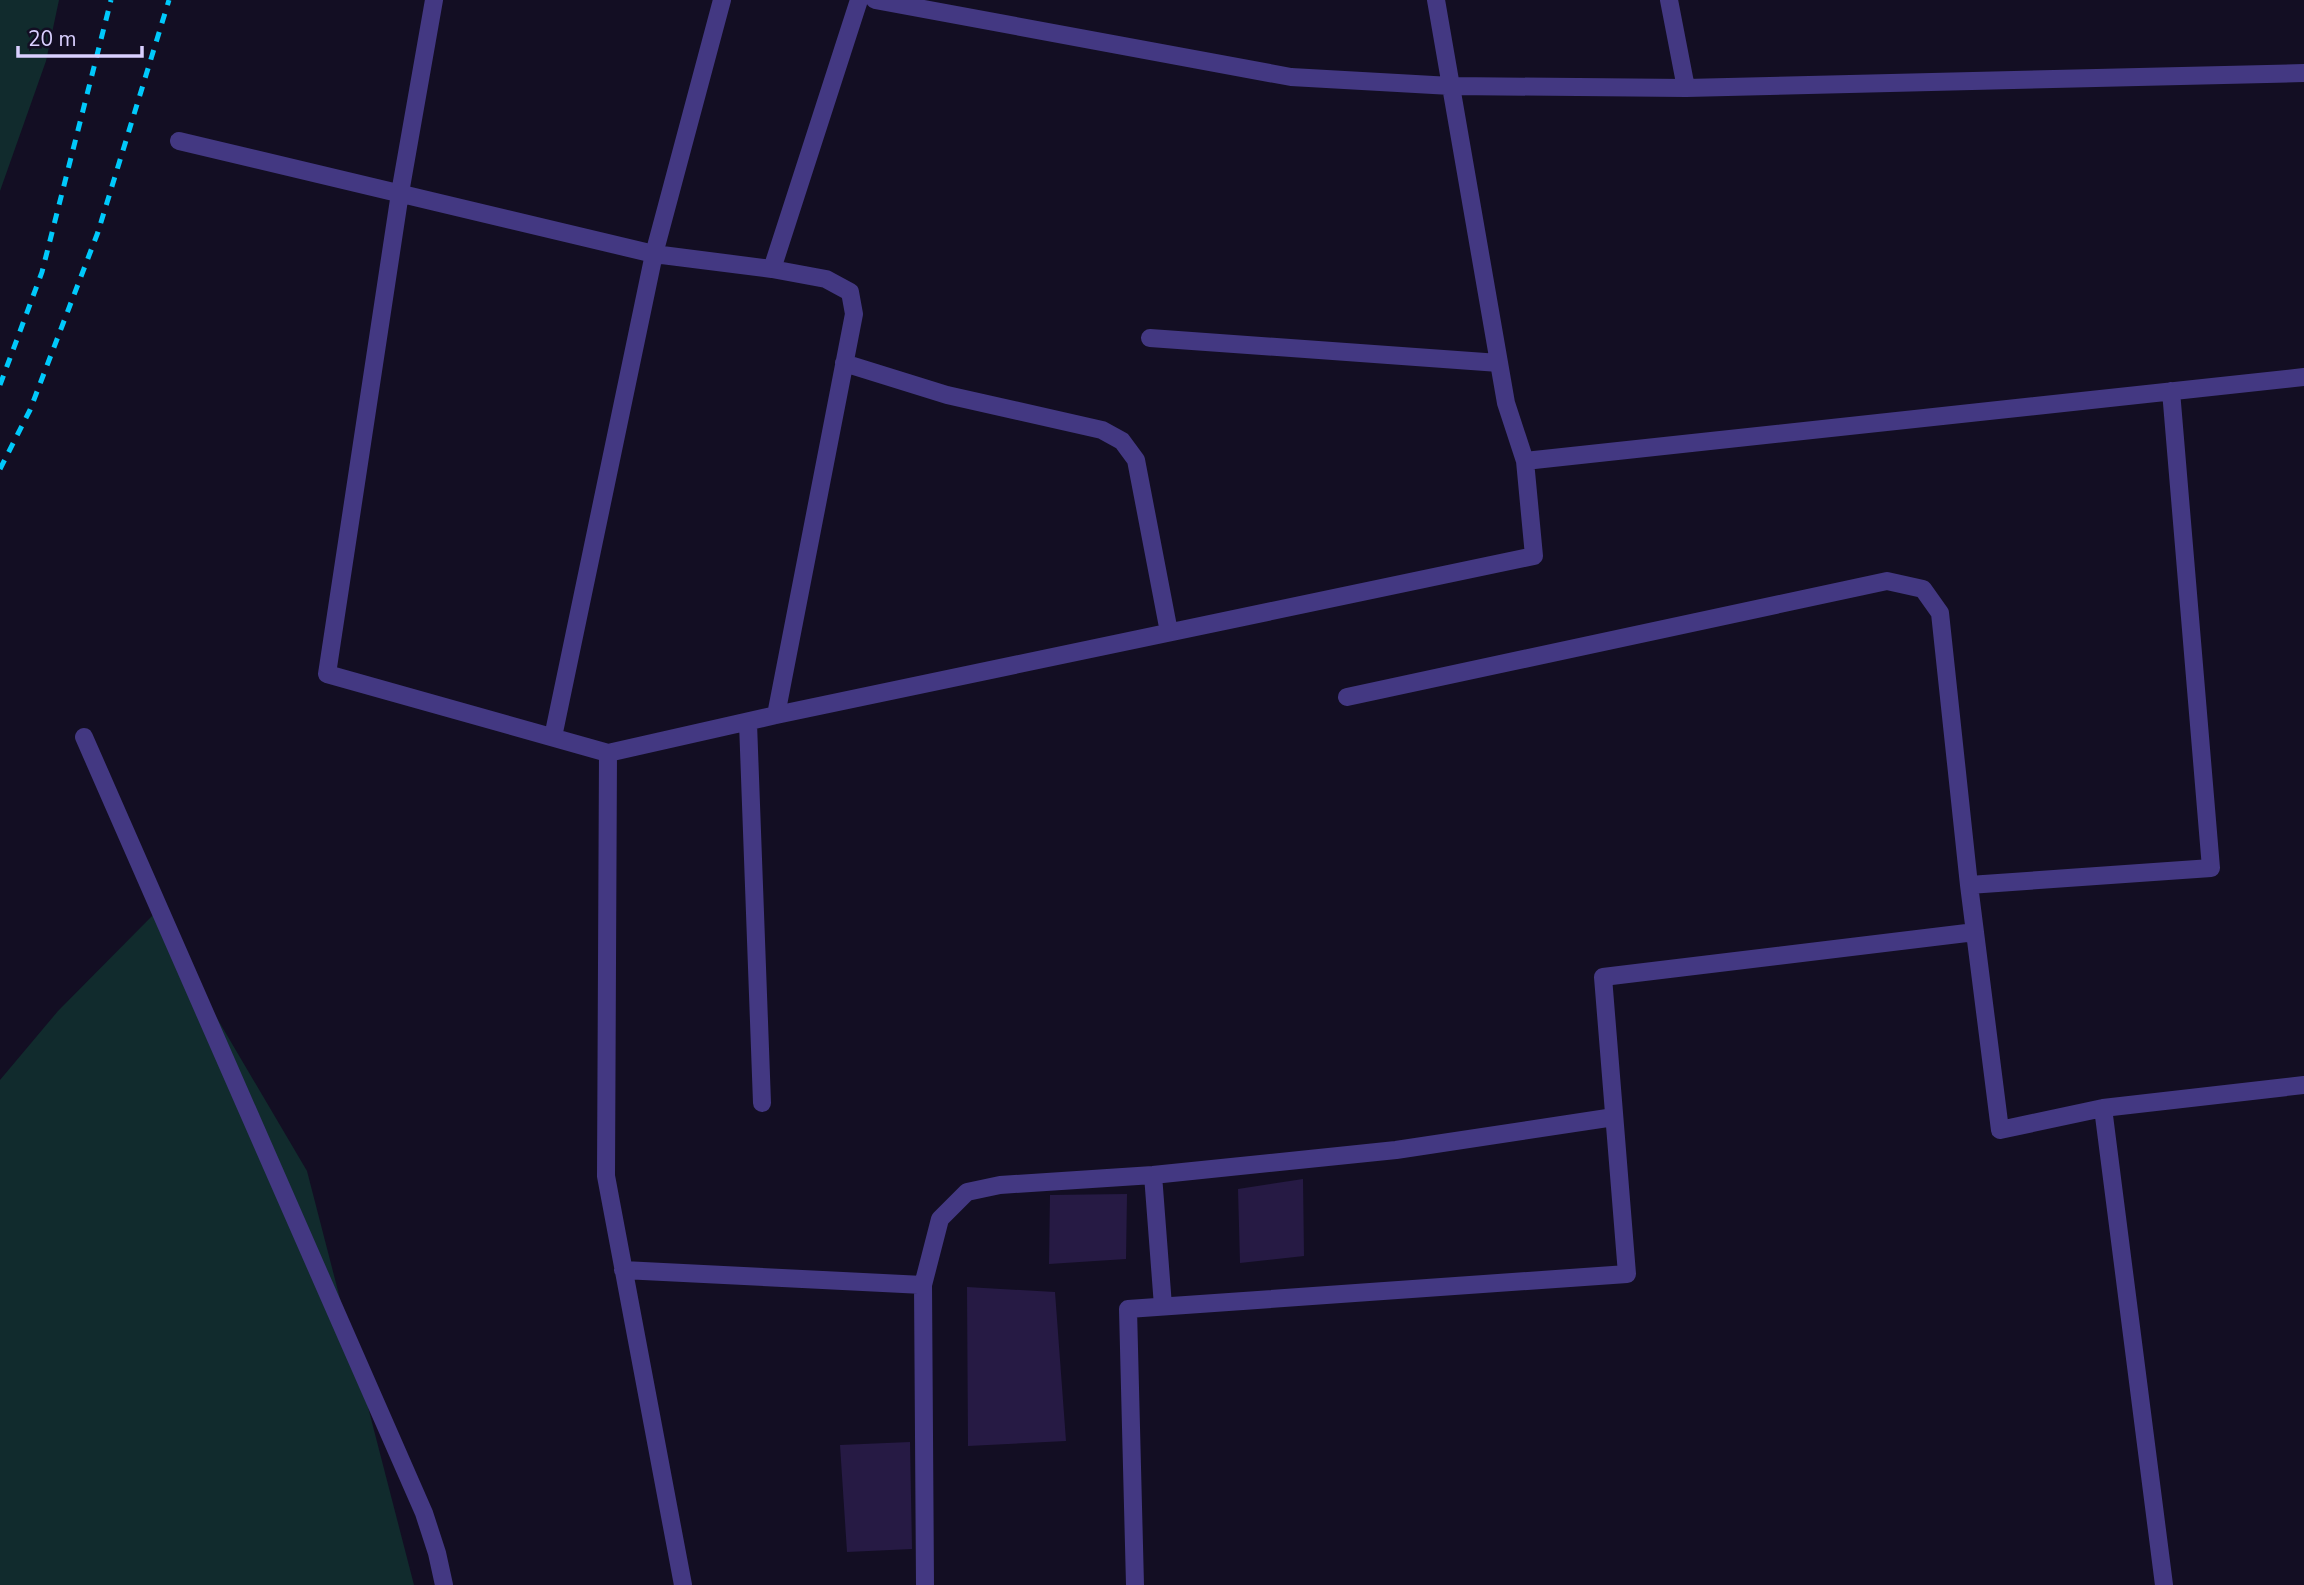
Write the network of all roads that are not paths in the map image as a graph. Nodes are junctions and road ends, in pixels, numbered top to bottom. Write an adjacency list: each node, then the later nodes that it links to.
1 (434, 0): 11 (street)
2 (722, 0): 12 (street)
3 (859, 0): 13 (street)
4 (875, 0): 8 (street)
5 (1436, 0): 8 (street)
6 (1669, 0): 9 (street)
7 (2304, 73): 9 (street)
8 (1451, 86): 9 (street); 16 (street)
9 (1686, 88)
10 (178, 141): 11 (street)
11 (400, 193): 12 (street); 25 (street)
12 (654, 254): 13 (street); 25 (street)
13 (772, 269): 15 (street)
14 (1150, 338): 16 (street)
15 (844, 363): 20 (street); 22 (street)
16 (1499, 363): 19 (street)
17 (2304, 377): 18 (street)
18 (2171, 391): 19 (street); 27 (street)
19 (1525, 461): 20 (street)
20 (1168, 632): 22 (street)
21 (1347, 697): 27 (street)
22 (776, 715): 23 (street)
23 (748, 723): 26 (street); 30 (street)
24 (84, 737): 37 (street)
25 (553, 737): 26 (street)
26 (608, 753): 34 (street)
27 (1969, 885): 28 (street)
28 (1975, 932): 31 (street); 32 (street)
29 (2304, 1085): 31 (street)
30 (762, 1103)
31 (2103, 1108): 41 (street)
32 (1614, 1117): 33 (street); 36 (street)
33 (1153, 1175): 35 (street); 36 (street)
34 (623, 1270): 35 (street); 38 (street)
35 (923, 1285): 39 (street)
36 (1163, 1306): 40 (street)
37 (444, 1585)
38 (682, 1585)
39 (925, 1585)
40 (1135, 1585)
41 (2164, 1585)

